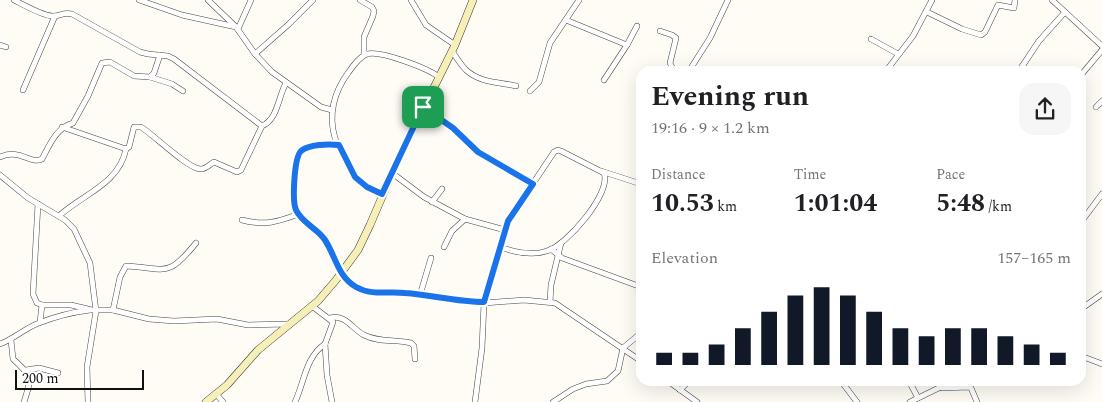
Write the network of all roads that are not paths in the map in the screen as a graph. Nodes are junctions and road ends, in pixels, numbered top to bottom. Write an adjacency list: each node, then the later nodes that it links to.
1 (14, 0): 16 (street)
2 (139, 0): 19 (street)
3 (208, 0): 19 (street)
4 (251, 0): 19 (street)
5 (313, 0): 28 (street)
6 (360, 0): 30 (street)
7 (411, 0): 25 (street)
8 (473, 0): 25 (main road)
9 (579, 0): 17 (street)
10 (728, 0): 32 (street)
11 (932, 0): 14 (street)
12 (1015, 0): 14 (street)
13 (1052, 0): 15 (street)
14 (927, 12): 29 (street)
15 (1065, 12): 26 (street); 34 (street)
16 (55, 16): 27 (street); 41 (street)
17 (566, 20): 23 (street); 43 (street)
18 (636, 26): 23 (street)
19 (237, 28): 28 (street)
20 (660, 31): 31 (street)
21 (871, 39): 29 (street)
22 (0, 45): 24 (street)
23 (627, 45): 38 (street)
24 (6, 47)
25 (453, 48): 37 (main road); 40 (street)
26 (1102, 48): 35 (street)
27 (160, 54): 36 (street); 48 (street)
28 (255, 54): 39 (street)
29 (898, 54): 33 (street)
30 (364, 55): 37 (street); 47 (street)
31 (672, 66)
32 (692, 66)
33 (890, 66)
34 (1022, 66)
35 (1086, 69)
36 (150, 77): 42 (street); 49 (street)
37 (439, 77): 45 (main road)
38 (604, 80)
39 (286, 83): 47 (street); 48 (street)
40 (516, 86)
41 (23, 90)
42 (183, 90)
43 (530, 91)
44 (1102, 101): 46 (street)
45 (423, 107): 54 (main road); 57 (street)
46 (1096, 107)
47 (332, 110): 50 (street)
48 (262, 126): 51 (street)
49 (62, 128): 51 (street); 52 (street)
50 (339, 145): 59 (street); 63 (street)
51 (126, 149): 65 (street)
52 (0, 156)
53 (601, 171): 56 (street); 57 (street); 69 (street)
54 (392, 173): 59 (main road); 61 (street)
55 (0, 175): 62 (street)
56 (636, 182)
57 (533, 184): 68 (street)
58 (442, 189): 61 (street)
59 (382, 194): 76 (main road)
60 (1102, 194): 64 (street)
61 (432, 202): 66 (street)
62 (38, 204): 65 (street); 82 (street)
63 (299, 214): 67 (street); 76 (street)
64 (1086, 215)
65 (59, 216): 85 (street)
66 (465, 219): 68 (street); 71 (street)
67 (242, 220)
68 (505, 230): 72 (street)
69 (561, 242): 73 (street); 74 (street)
70 (196, 243): 86 (street)
71 (444, 247)
72 (500, 247): 73 (street); 80 (street)
73 (551, 249): 74 (street)
74 (558, 255): 77 (street); 81 (street)
75 (431, 258): 79 (street)
76 (341, 274): 79 (street); 84 (main road)
77 (636, 284)
78 (1102, 294): 83 (street)
79 (420, 295): 80 (street)
80 (484, 302): 81 (street); 117 (street)
81 (550, 302): 94 (street)
82 (42, 305): 85 (street); 88 (street)
83 (1086, 305)
84 (312, 306): 87 (street); 89 (main road)
85 (94, 310): 86 (street); 88 (street); 112 (street)
86 (113, 310): 89 (street)
87 (330, 318): 93 (street); 97 (street)
88 (40, 322): 91 (street)
89 (289, 324): 108 (main road)
90 (636, 337): 94 (street)
91 (11, 340): 92 (street); 99 (street)
92 (0, 344)
93 (326, 344): 115 (street); 116 (street)
94 (623, 348): 95 (street); 118 (street)
95 (636, 357)
96 (1086, 358): 98 (street)
97 (415, 359)
98 (1102, 364)
99 (26, 370): 100 (street); 111 (street)
100 (58, 373)
101 (675, 386): 107 (street)
102 (684, 386): 107 (street)
103 (844, 386): 119 (street)
104 (912, 386): 109 (street)
105 (944, 386): 106 (street)
106 (940, 388): 109 (street); 121 (street)
107 (680, 390): 110 (street)
108 (216, 394): 113 (main road); 114 (street)
109 (918, 398): 120 (street)
110 (695, 401)
111 (24, 402)
112 (88, 402)
113 (206, 402)
114 (223, 402)
115 (295, 402)
116 (332, 402)
117 (475, 402)
118 (553, 402)
119 (857, 402)
120 (910, 402)
121 (976, 402)

